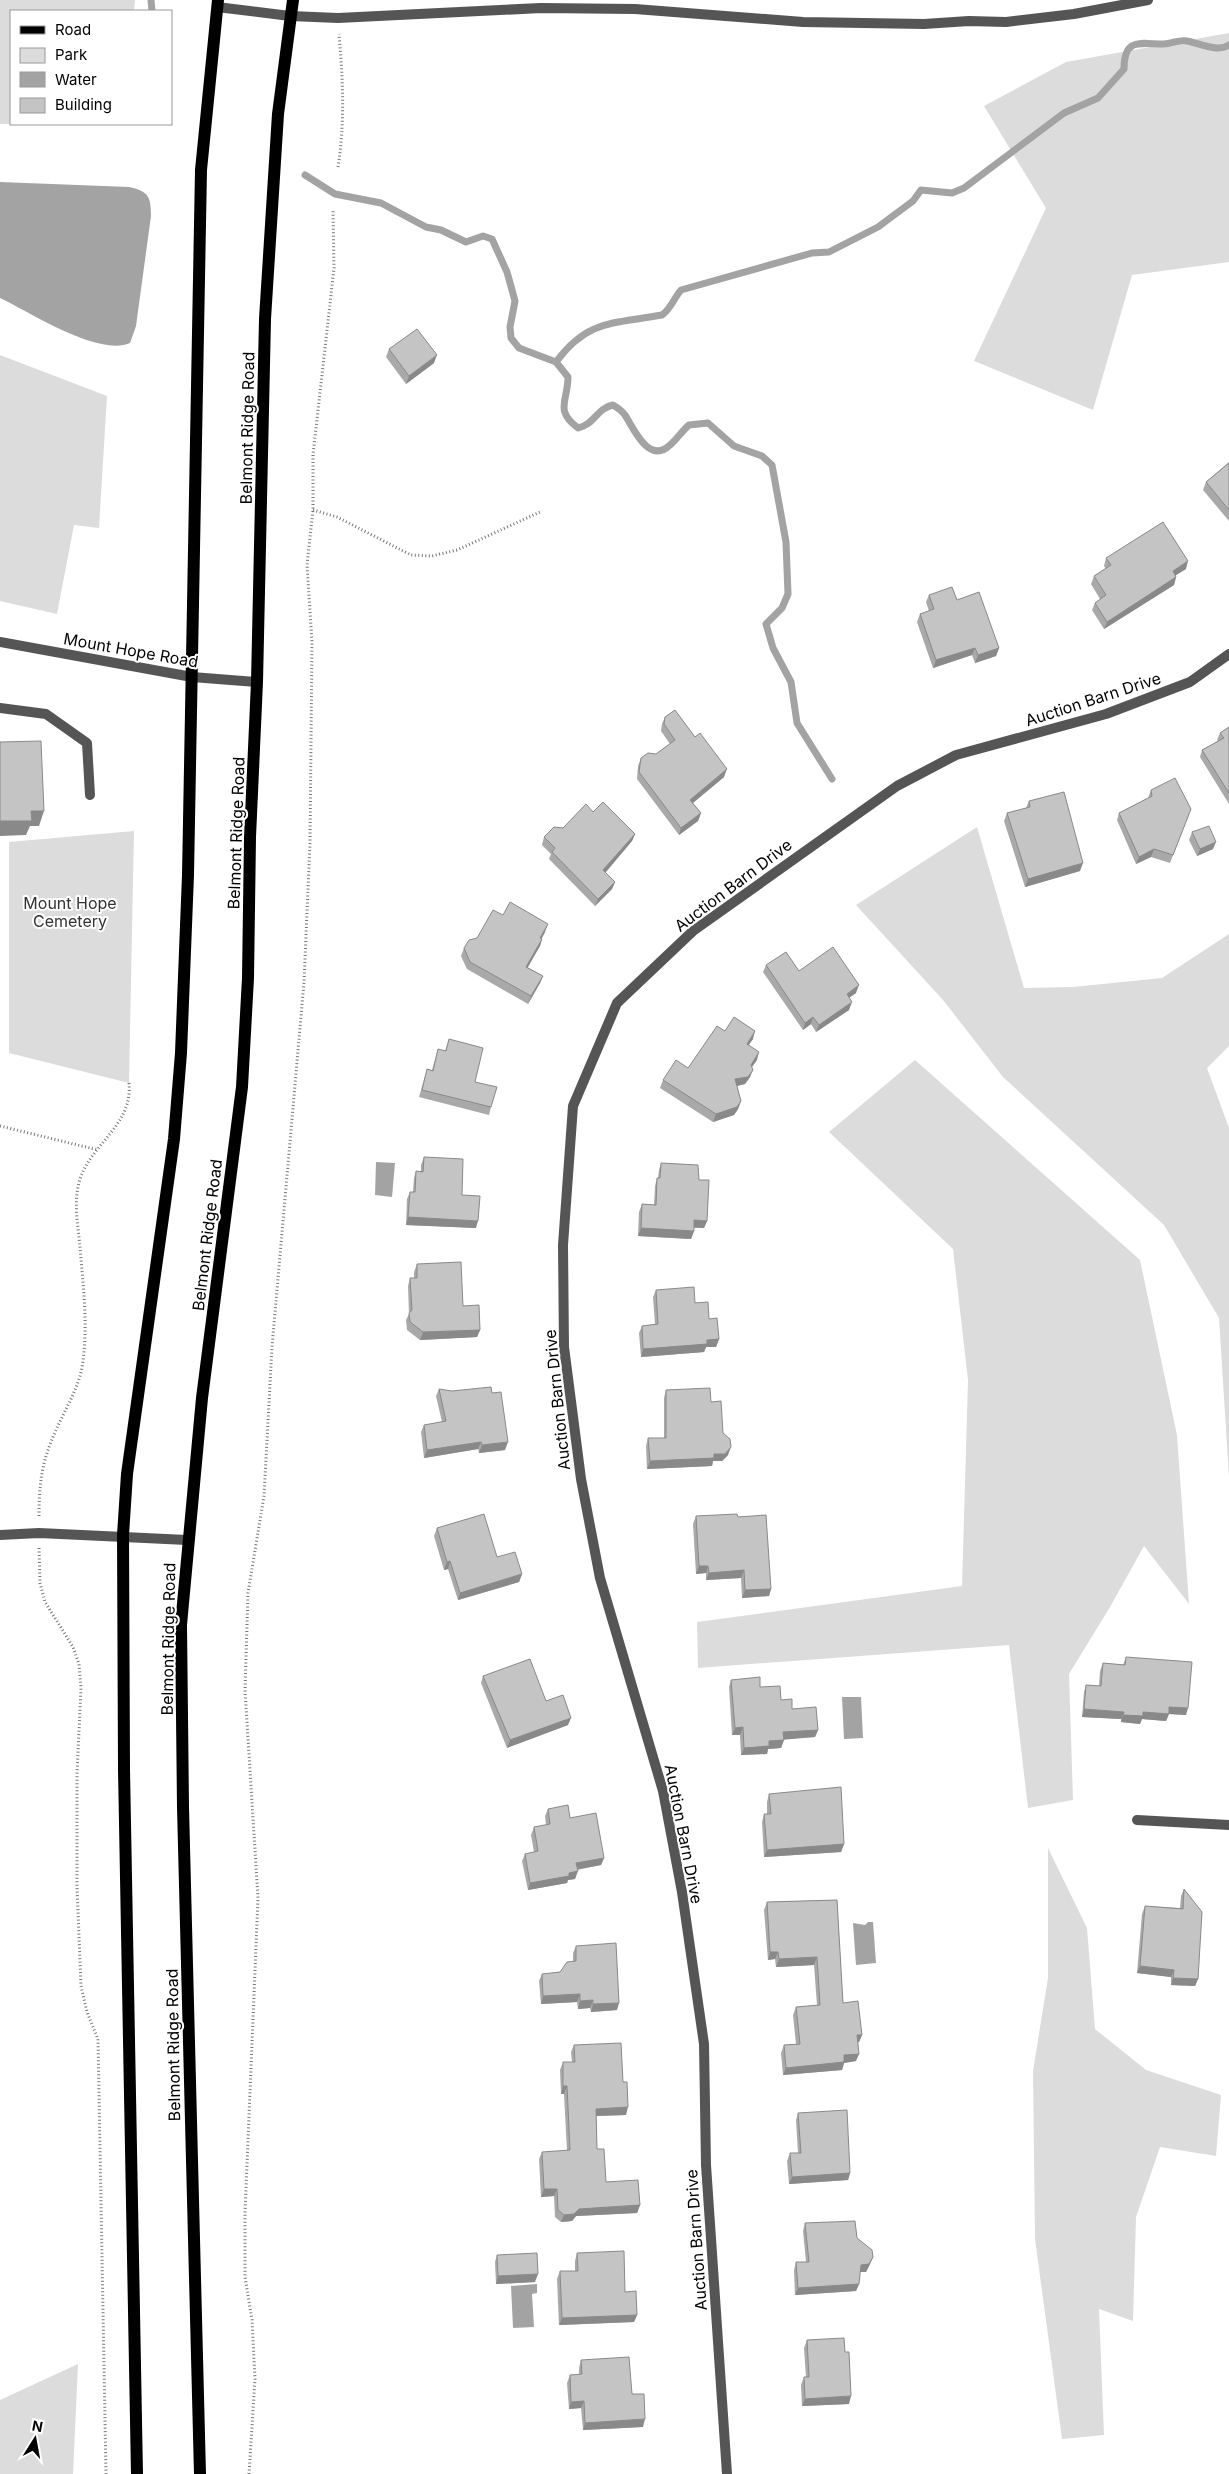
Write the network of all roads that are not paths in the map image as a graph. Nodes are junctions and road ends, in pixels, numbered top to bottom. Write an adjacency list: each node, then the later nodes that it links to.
1 (293, 0): 4 (main road, Belmont Ridge Road)
2 (1148, 0): 4 (street)
3 (217, 4): 4 (street); 7 (main road)
4 (290, 16): 8 (main road, Belmont Ridge Road)
5 (0, 642): 7 (street, Mount Hope Road)
6 (1229, 654): 18 (street, Auction Barn Drive)
7 (192, 678): 8 (street, Mount Hope Road); 12 (main road)
8 (257, 682): 13 (main road, Belmont Ridge Road)
9 (0, 708): 10 (street)
10 (90, 795)
11 (0, 1535): 12 (street)
12 (123, 1535): 13 (street); 16 (main road)
13 (187, 1540): 17 (main road, Belmont Ridge Road)
14 (1137, 1820): 15 (street)
15 (1229, 1825)
16 (137, 2474)
17 (200, 2474)
18 (727, 2474)

